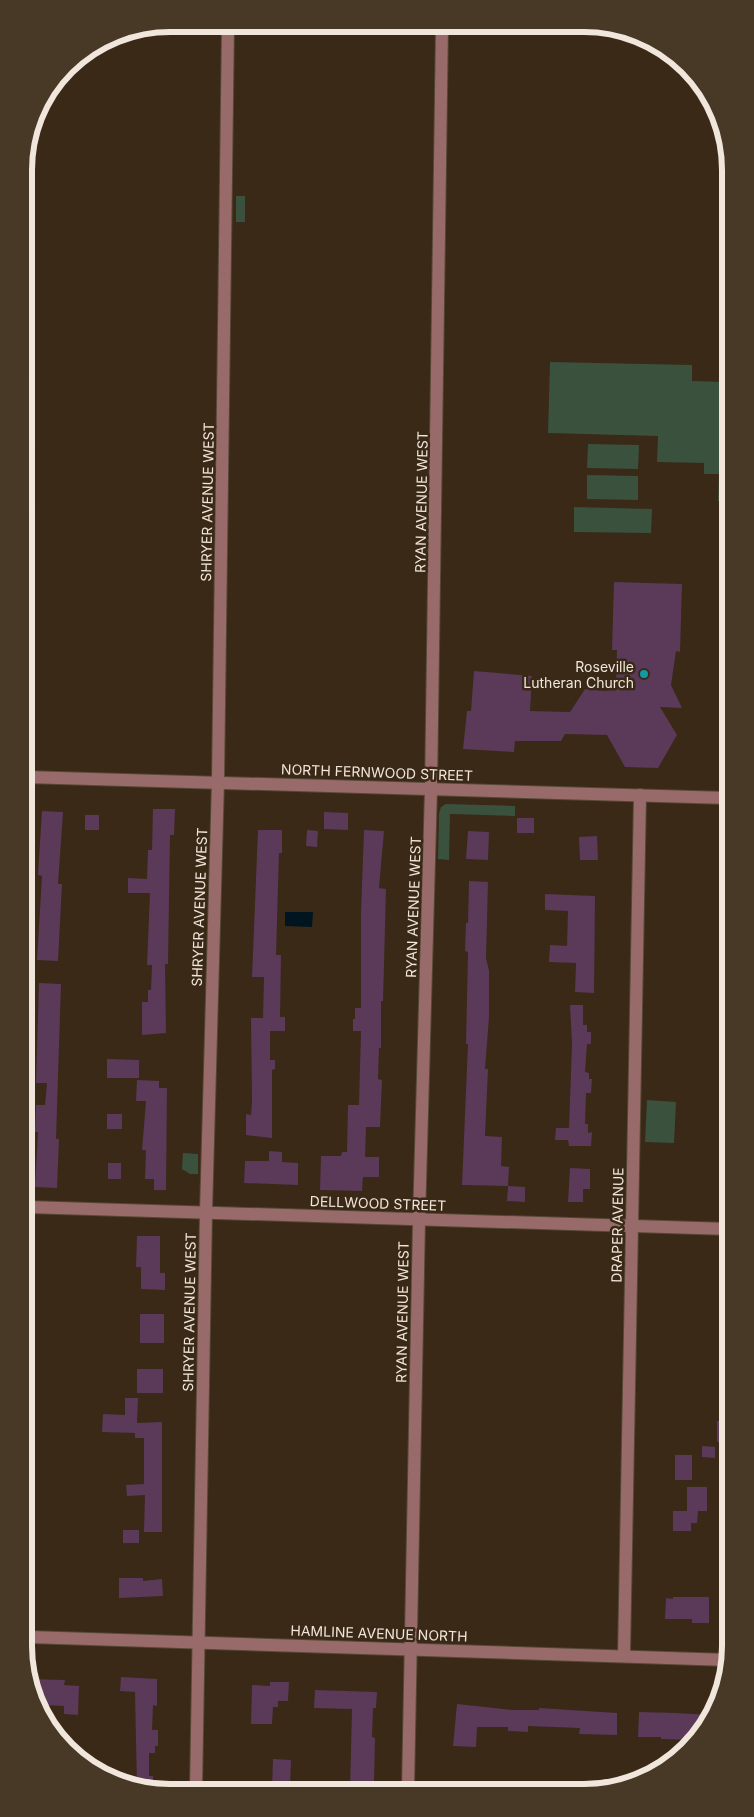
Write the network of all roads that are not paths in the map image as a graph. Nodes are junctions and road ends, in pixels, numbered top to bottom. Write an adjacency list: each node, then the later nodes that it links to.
1 (442, 32): 5 (street, RYAN AVENUE WEST)
2 (228, 33): 4 (street, SHRYER AVENUE WEST)
3 (33, 776): 4 (street, NORTH FERNWOOD STREET)
4 (218, 781): 5 (street, NORTH FERNWOOD STREET); 9 (street, SHRYER AVENUE WEST)
5 (431, 788): 6 (street, NORTH FERNWOOD STREET); 10 (street, RYAN AVENUE WEST)
6 (640, 795): 7 (street, NORTH FERNWOOD STREET); 11 (street, DRAPER AVENUE)
7 (722, 798)
8 (32, 1207): 9 (street, DELLWOOD STREET)
9 (206, 1212): 10 (street, DELLWOOD STREET); 14 (street, SHRYER AVENUE WEST)
10 (419, 1220): 11 (street, DELLWOOD STREET); 15 (street, RYAN AVENUE WEST)
11 (632, 1226): 12 (street, DELLWOOD STREET); 16 (street, DRAPER AVENUE)
12 (721, 1228)
13 (32, 1637): 14 (street, HAMLINE AVENUE NORTH)
14 (198, 1642): 15 (street, HAMLINE AVENUE NORTH); 18 (street, SHRYER AVENUE WEST)
15 (410, 1649): 16 (street, HAMLINE AVENUE NORTH); 19 (street, RYAN AVENUE WEST)
16 (624, 1656): 17 (street, HAMLINE AVENUE NORTH)
17 (721, 1660)
18 (196, 1784)
19 (408, 1784)

